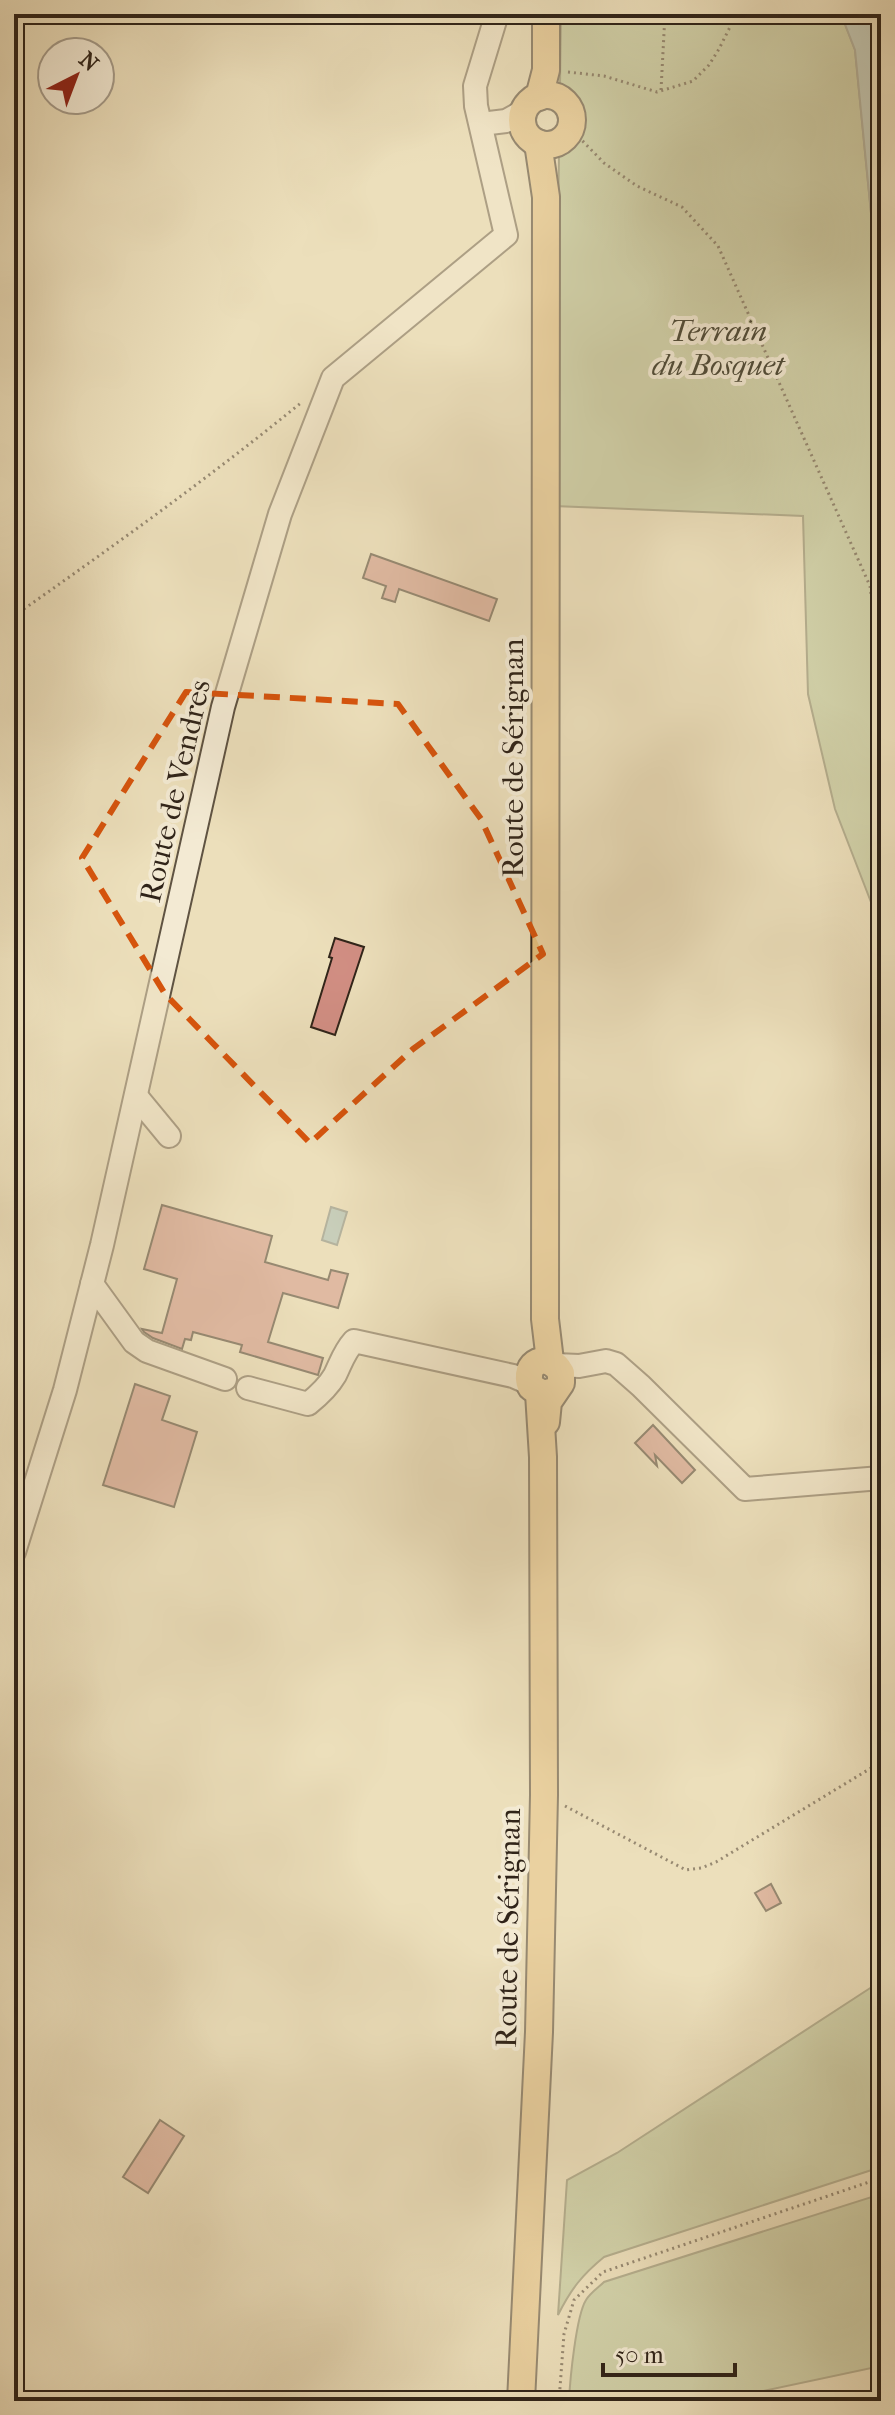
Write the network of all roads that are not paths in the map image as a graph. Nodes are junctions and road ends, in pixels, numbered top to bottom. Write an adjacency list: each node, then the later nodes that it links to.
1 (497, 14): 4 (street)
2 (546, 14): 3 (main road, Route de Sérignan)
3 (539, 121): 4 (street); 8 (main road, Route de Sérignan)
4 (481, 124): 5 (street, Route de Vendres)
5 (136, 1096): 6 (street); 7 (street, Route de Vendres)
6 (169, 1136)
7 (92, 1284): 9 (street); 12 (street, Route de Vendres)
8 (545, 1375): 10 (street); 11 (street); 13 (main road, Route de Sérignan)
9 (225, 1379)
10 (248, 1388)
11 (881, 1478)
12 (14, 1552)
13 (521, 2401)

